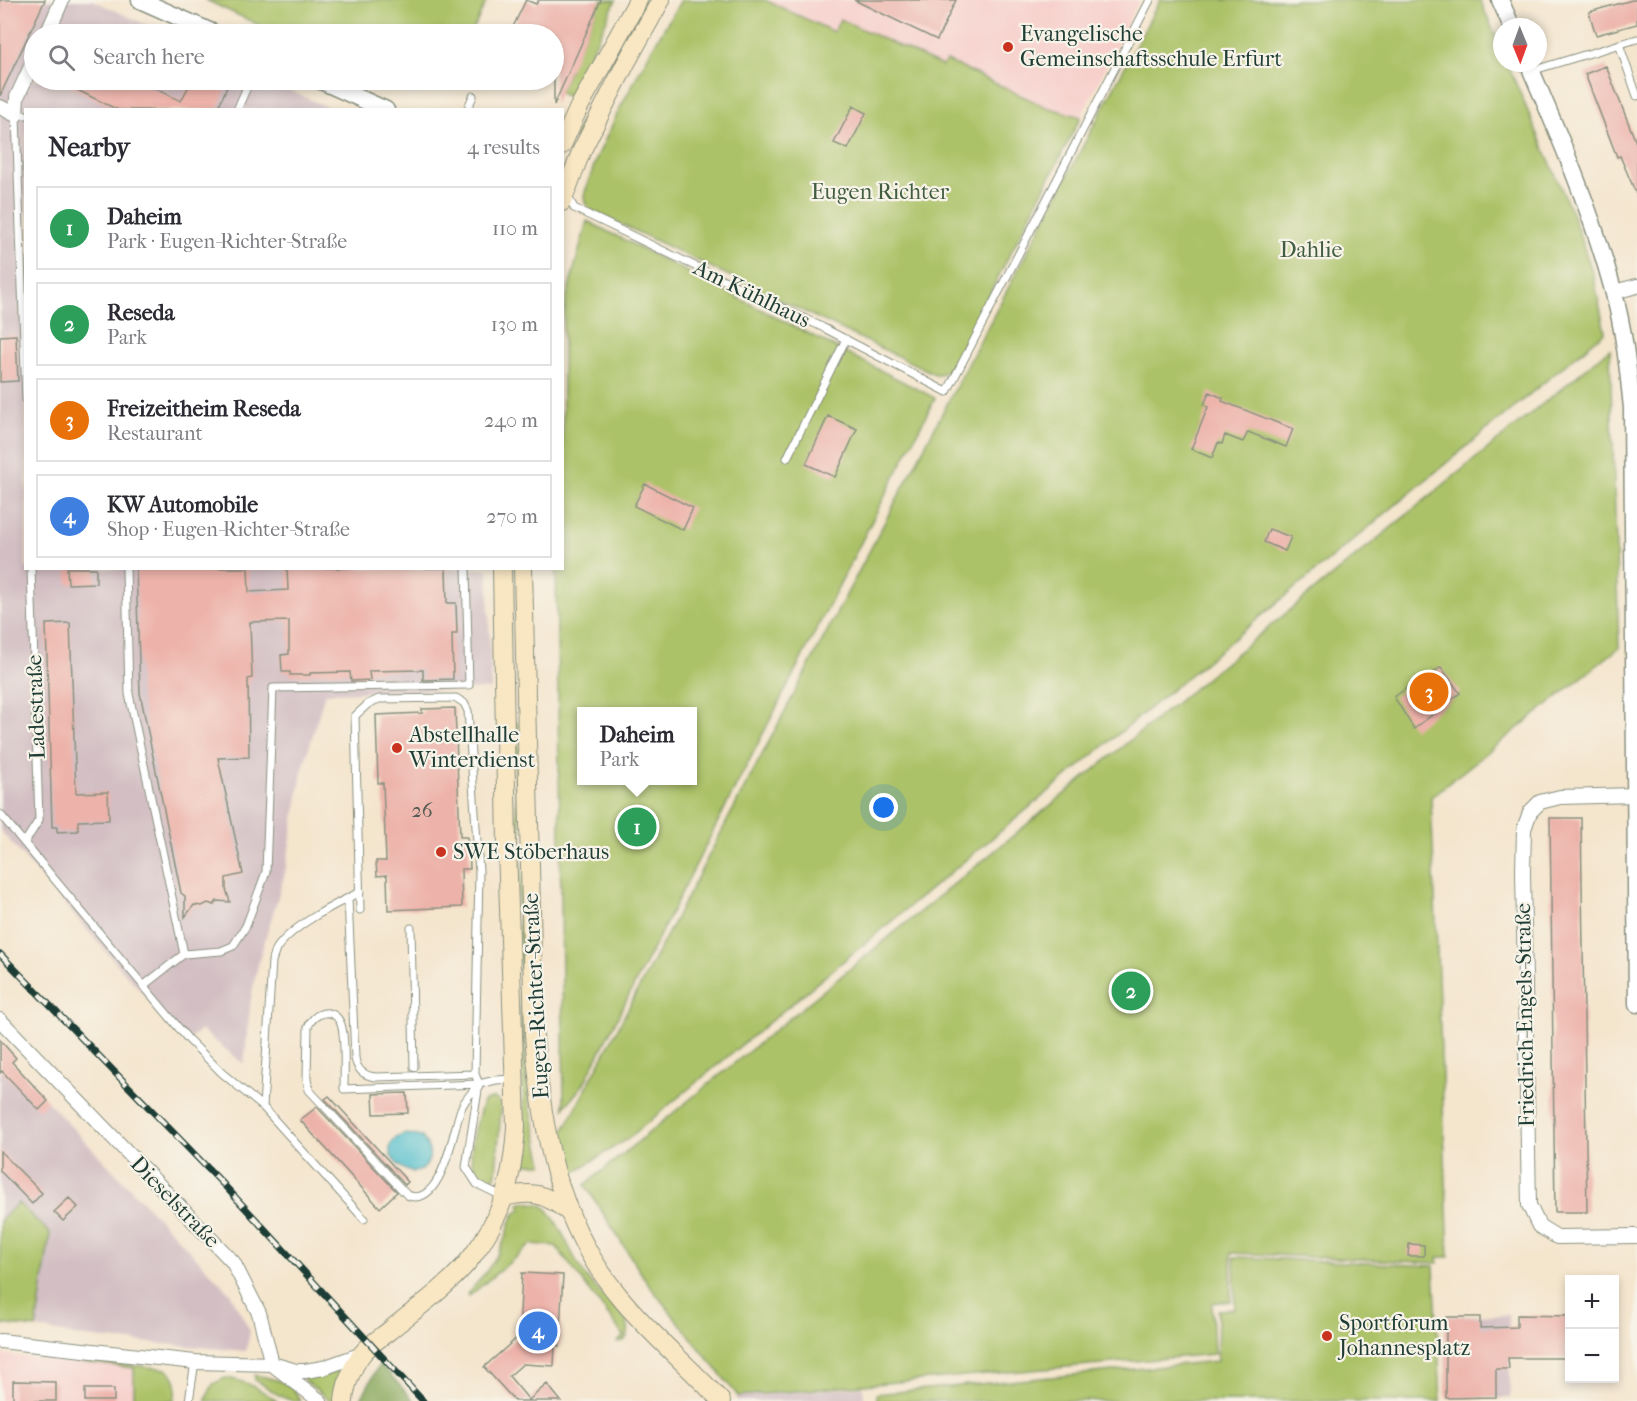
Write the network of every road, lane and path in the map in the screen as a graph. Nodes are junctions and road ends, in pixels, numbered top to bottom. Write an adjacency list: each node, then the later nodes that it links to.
1 (62, 0): 8 (street)
2 (141, 0): 9 (street)
3 (638, 0): 24 (main road)
4 (661, 0): 25 (main road)
5 (1150, 0): 30 (lane, Am Kühlhaus)
6 (1500, 0): 7 (street)
7 (1508, 18)
8 (51, 24)
9 (194, 24)
10 (1637, 39): 11 (lane)
11 (1619, 44): 12 (lane); 18 (lane)
12 (1547, 62)
13 (1531, 72): 29 (street)
14 (24, 83): 23 (street)
15 (246, 90): 20 (lane)
16 (342, 90): 21 (street)
17 (472, 96): 22 (lane)
18 (1637, 96)
19 (0, 107): 23 (street)
20 (238, 108)
21 (382, 108)
22 (468, 108)
23 (21, 115): 27 (lane)
24 (564, 141)
25 (564, 193)
26 (564, 196): 30 (lane, Am Kühlhaus)
27 (24, 286)
28 (1637, 286): 29 (street)
29 (1614, 292): 37 (street)
30 (846, 339): 31 (lane)
31 (787, 458)
32 (31, 570): 40 (lane, Ladestraße)
33 (126, 570): 46 (lane)
34 (466, 570): 46 (lane)
35 (502, 570): 52 (main road, Eugen-Richter-Straße)
36 (523, 570): 56 (main road, Eugen-Richter-Straße)
37 (1636, 640): 38 (street)
38 (1636, 795): 44 (street); 58 (street, Friedrich-Engels-Straße)
39 (0, 814): 40 (lane)
40 (25, 842): 47 (lane)
41 (360, 892): 42 (lane); 43 (lane); 51 (lane)
42 (348, 898): 51 (lane); 54 (lane)
43 (360, 910)
44 (1636, 916): 48 (street)
45 (411, 928): 50 (lane)
46 (184, 954): 47 (lane)
47 (143, 986): 54 (lane)
48 (1637, 1004)
49 (0, 1020): 62 (street, Dieselstraße)
50 (414, 1067)
51 (475, 1074): 53 (lane)
52 (514, 1079): 53 (lane); 55 (main road, Eugen-Richter-Straße)
53 (479, 1084): 53 (lane); 55 (lane)
54 (263, 1107): 57 (lane)
55 (504, 1197): 56 (main road); 60 (main road, Eugen-Richter-Straße)
56 (569, 1212): 66 (main road, Eugen-Richter-Straße)
57 (364, 1219)
58 (1637, 1236)
59 (0, 1341): 61 (street)
60 (365, 1351): 62 (street); 65 (main road)
61 (195, 1362): 62 (street); 63 (lane)
62 (272, 1364): 64 (street)
63 (189, 1401)
64 (320, 1401)
65 (344, 1401)
66 (721, 1401)

